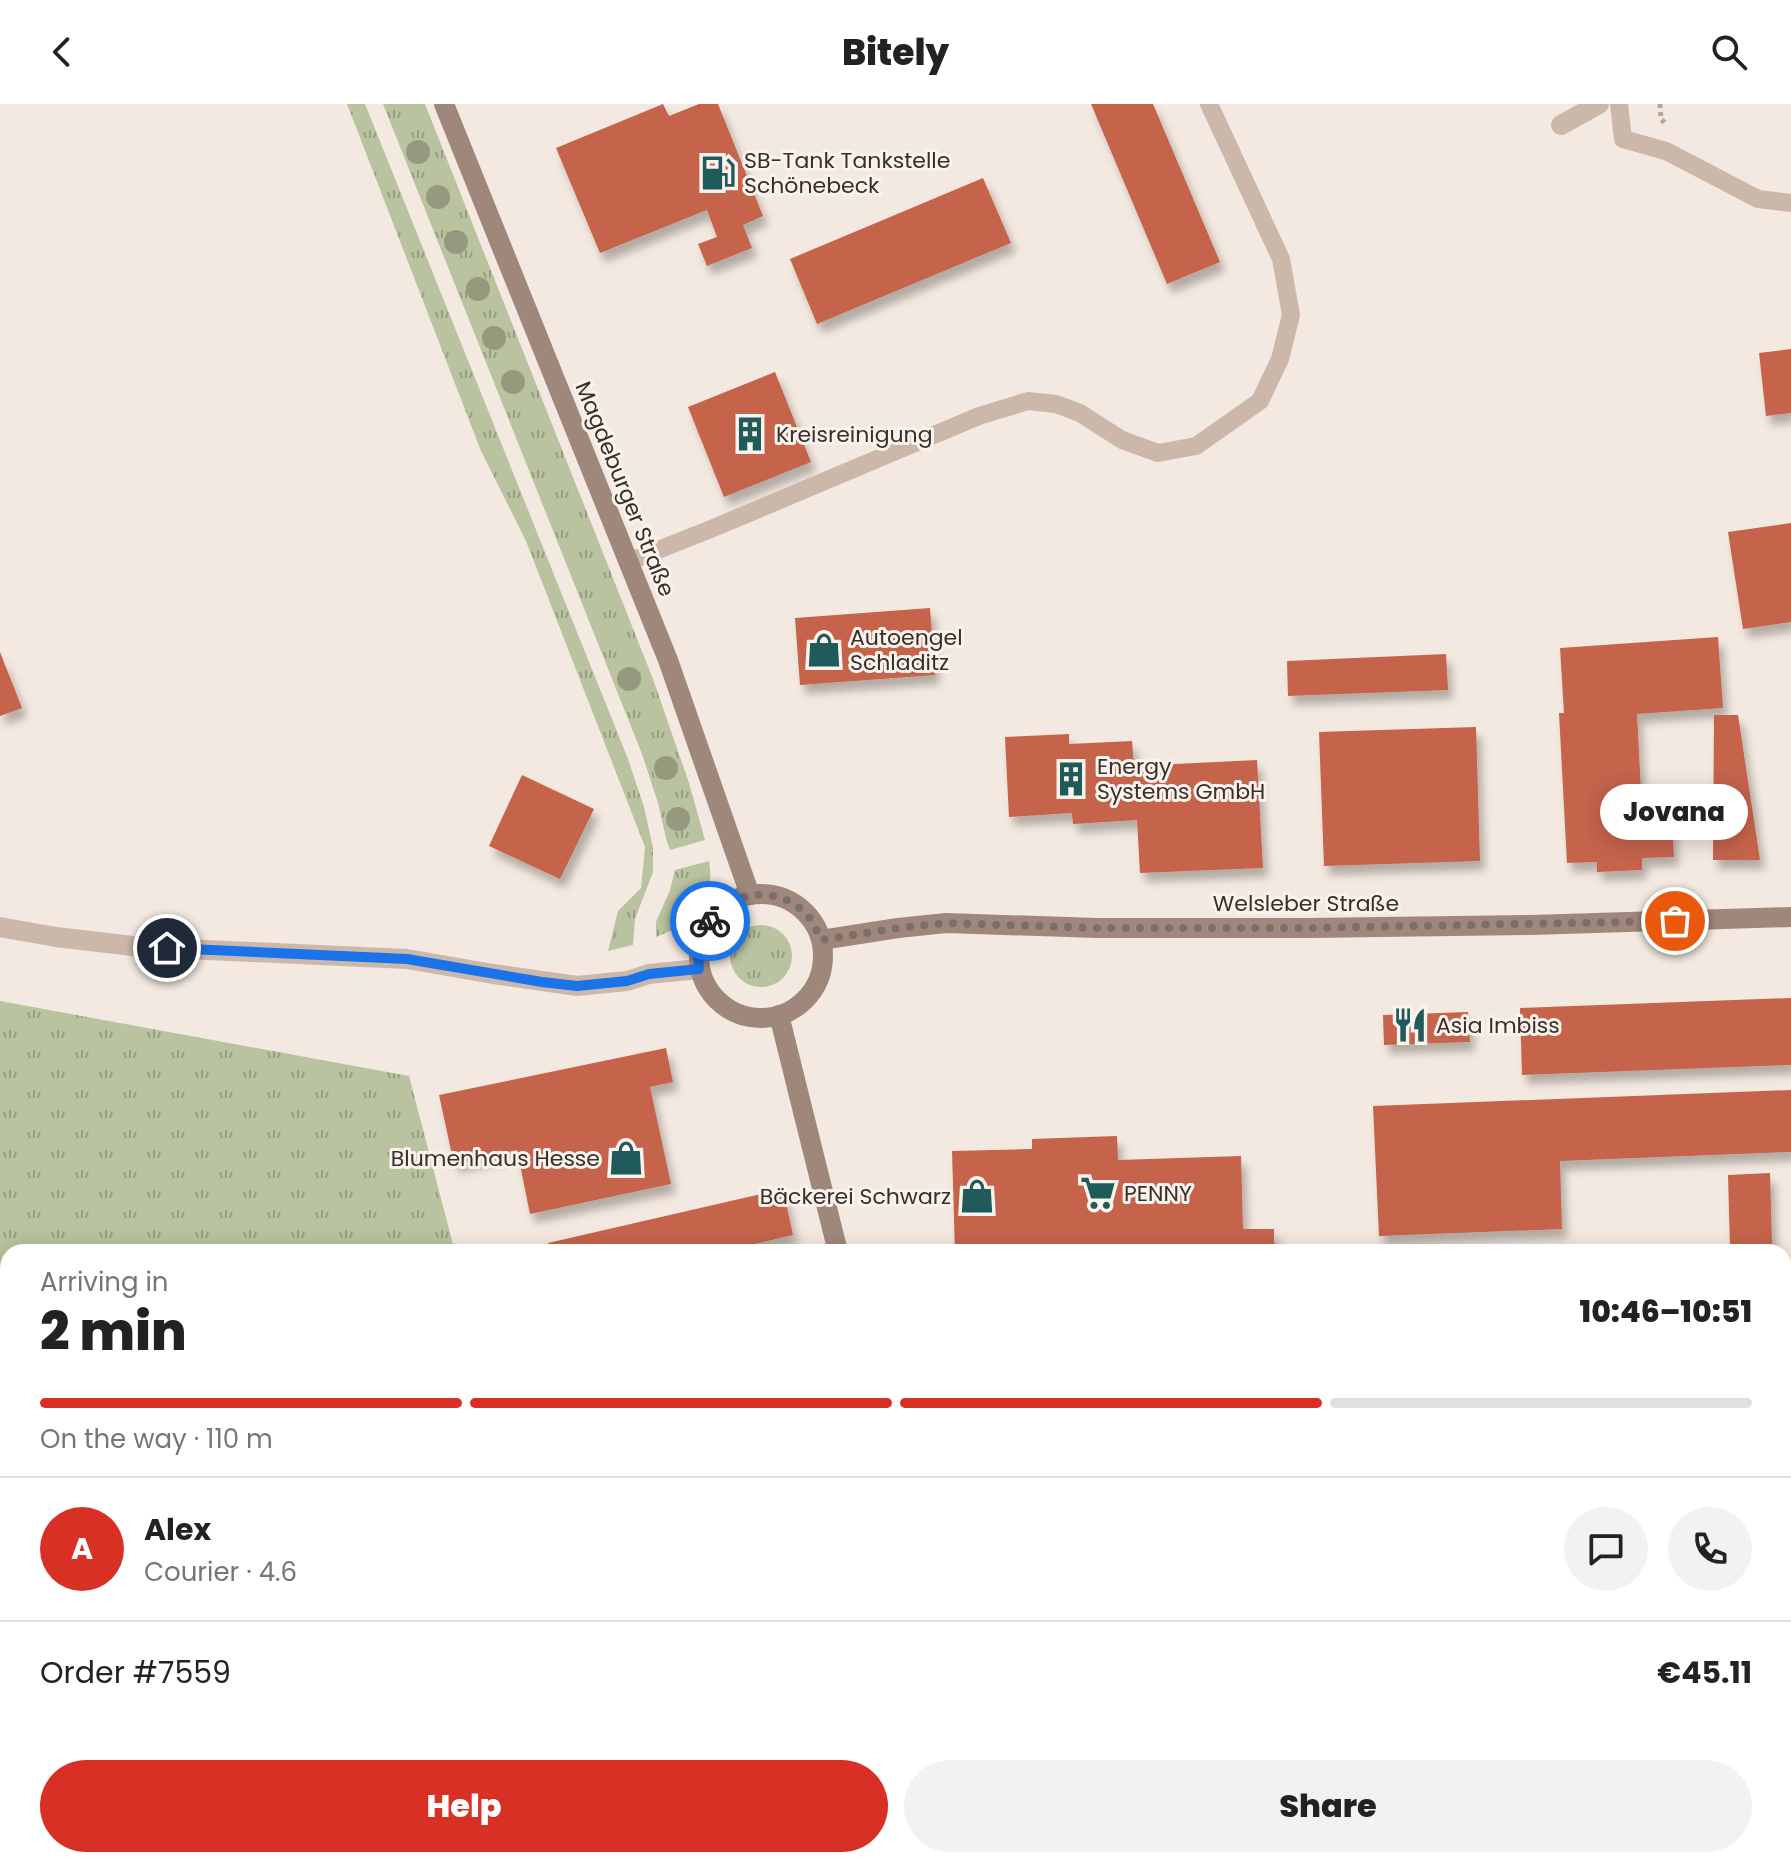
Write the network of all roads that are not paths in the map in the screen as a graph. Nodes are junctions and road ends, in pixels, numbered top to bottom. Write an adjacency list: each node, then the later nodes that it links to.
1 (444, 104): 7 (main road, Magdeburger Straße)
2 (1209, 104): 7 (lane)
3 (1599, 104): 5 (street)
4 (1619, 104): 6 (lane)
5 (1561, 125)
6 (1791, 203)
7 (628, 562): 8 (main road, Magdeburger Straße)
8 (750, 895): 11 (main road); 12 (main road)
9 (1791, 917): 11 (main road, Welsleber Straße)
10 (0, 927): 12 (street)
11 (821, 940): 13 (main road)
12 (699, 969): 13 (main road)
13 (779, 1015): 14 (main road)
14 (836, 1244)

